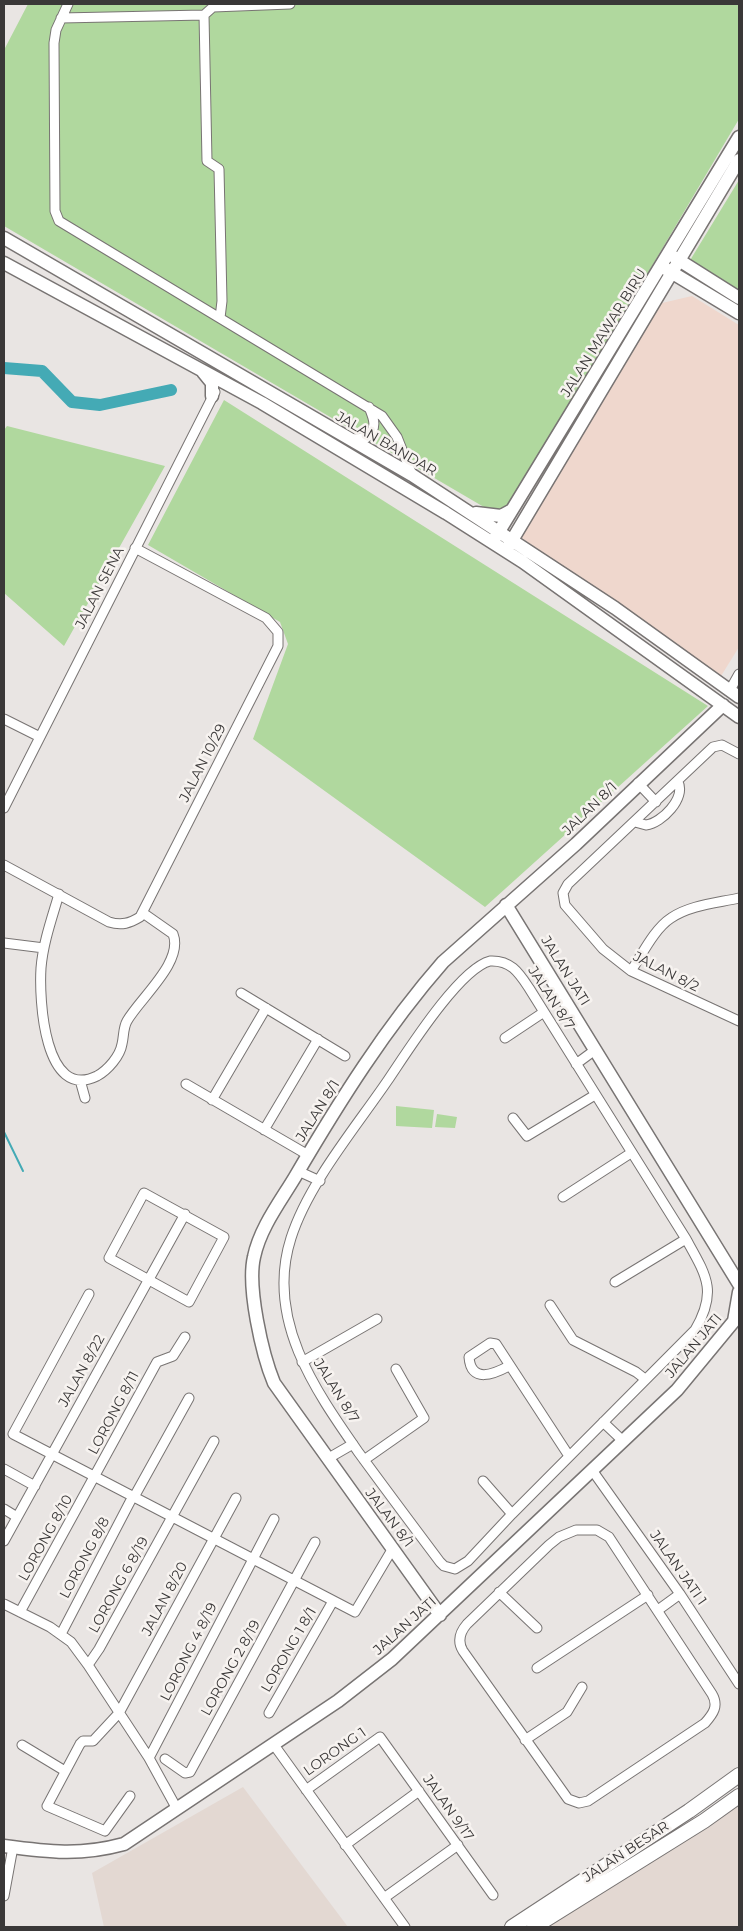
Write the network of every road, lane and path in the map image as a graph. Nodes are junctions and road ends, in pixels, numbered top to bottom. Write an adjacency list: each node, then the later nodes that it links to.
1 (68, 4): 5 (street)
2 (290, 4): 3 (street)
3 (213, 5): 4 (street)
4 (204, 15): 5 (street); 15 (street)
5 (61, 18): 15 (street)
6 (739, 137): 9 (street, JALAN MAWAR BIRU)
7 (739, 160): 9 (street, JALAN MAWAR BIRU)
8 (4, 238): 16 (street, JALAN BANDAR)
9 (675, 258): 11 (street, JALAN MAWAR BIRU); 12 (street, JALAN MAWAR BIRU); 13 (street)
10 (4, 263): 17 (street, JALAN BANDAR)
11 (662, 266): 12 (street); 24 (street, JALAN MAWAR BIRU)
12 (673, 273): 14 (street); 28 (street, JALAN MAWAR BIRU)
13 (739, 298)
14 (739, 313)
15 (220, 318): 21 (street)
16 (204, 354): 18 (street); 19 (street, JALAN BANDAR)
17 (197, 367): 18 (street, JALAN BANDAR); 20 (street)
18 (220, 380): 19 (street); 20 (street, JALAN SENA); 27 (street, JALAN BANDAR)
19 (252, 382): 22 (street, JALAN BANDAR)
20 (212, 396): 29 (street, JALAN SENA)
21 (369, 407): 22 (street); 23 (street)
22 (346, 438): 23 (street, JALAN BANDAR)
23 (412, 475): 25 (street, JALAN BANDAR)
24 (512, 510): 25 (street); 26 (street, JALAN MAWAR BIRU)
25 (471, 512): 26 (street, JALAN BANDAR)
26 (499, 531): 27 (street, JALAN MAWAR BIRU); 28 (street, JALAN BANDAR)
27 (492, 543): 28 (street, JALAN BANDAR)
28 (509, 546): 31 (street, JALAN BANDAR); 32 (street, JALAN BANDAR)
29 (135, 548): 35 (street, JALAN SENA); 46 (street, JALAN 10/29)
30 (739, 674): 31 (street)
31 (734, 694)
32 (724, 705): 33 (street, JALAN BANDAR); 38 (street, JALAN 8/1)
33 (739, 717)
34 (4, 719): 35 (street)
35 (40, 736): 40 (street, JALAN SENA)
36 (739, 754): 37 (street, JALAN 8/2)
37 (678, 782): 39 (street, JALAN 8/2); 41 (street)
38 (638, 783): 39 (street); 45 (street, JALAN 8/1)
39 (656, 802): 41 (street, JALAN 8/2)
40 (4, 808)
41 (635, 822): 49 (street, JALAN 8/2)
42 (4, 865): 43 (street)
43 (59, 894): 46 (street); 48 (street)
44 (739, 898): 49 (street)
45 (506, 905): 56 (street, JALAN JATI); 67 (street, JALAN 8/1)
46 (143, 913): 59 (street)
47 (4, 943): 48 (street)
48 (44, 948): 59 (street)
49 (631, 971): 53 (street, JALAN 8/2)
50 (241, 993): 51 (street)
51 (266, 1008): 55 (street); 63 (street)
52 (544, 1012): 54 (street); 58 (street, JALAN 8/7); 69 (street, JALAN 8/7)
53 (739, 1022)
54 (505, 1038)
55 (318, 1039): 57 (street); 65 (street)
56 (596, 1050): 58 (street); 75 (street, JALAN JATI)
57 (344, 1056)
58 (576, 1064): 61 (street, JALAN 8/7)
59 (80, 1080): 62 (street)
60 (186, 1084): 63 (street)
61 (595, 1095): 64 (street); 66 (street, JALAN 8/7)
62 (85, 1098)
63 (212, 1100): 65 (street)
64 (513, 1118)
65 (264, 1130): 67 (street)
66 (631, 1153): 70 (street); 72 (street, JALAN 8/7)
67 (308, 1156): 68 (street, JALAN 8/1)
68 (298, 1171): 69 (street); 92 (street, JALAN 8/1)
69 (320, 1181): 81 (street, JALAN 8/7)
70 (563, 1196)
71 (185, 1214): 73 (street, JALAN 8/22); 73 (street); 73 (street)
72 (686, 1239): 74 (street); 84 (street, JALAN 8/7)
73 (148, 1280): 90 (street, JALAN 8/22)
74 (615, 1282)
75 (739, 1284)
76 (739, 1292): 88 (street, JALAN JATI)
77 (89, 1294): 90 (street)
78 (550, 1305): 84 (street)
79 (377, 1319): 81 (street)
80 (185, 1337): 96 (street, LORONG 8/11)
81 (302, 1362): 89 (street, JALAN 8/7)
82 (509, 1366): 82 (street); 91 (street)
83 (396, 1369): 93 (street)
84 (646, 1379): 86 (street, JALAN 8/7)
85 (188, 1398): 99 (street)
86 (603, 1422): 88 (street); 91 (street, JALAN 8/7)
87 (214, 1441): 104 (street, LORONG 6 8/19)
88 (623, 1441): 95 (street, JALAN JATI)
89 (353, 1444): 92 (street); 93 (street, JALAN 8/7)
90 (52, 1454): 96 (street); 98 (street, JALAN 8/22)
91 (569, 1456): 102 (street, JALAN 8/7)
92 (326, 1459): 109 (street, JALAN 8/1)
93 (364, 1460): 102 (street, JALAN 8/7)
94 (4, 1468): 98 (street)
95 (592, 1470): 113 (street, JALAN JATI 1); 119 (street, JALAN JATI)
96 (96, 1477): 99 (street); 118 (street, LORONG 8/10)
97 (483, 1481): 102 (street)
98 (34, 1486): 103 (street, JALAN 8/22)
99 (134, 1497): 104 (street); 121 (street, LORONG 8/8)
100 (236, 1498): 106 (street, JALAN 8/20)
101 (4, 1509): 103 (street)
102 (512, 1514)
103 (17, 1517): 107 (street, JALAN 8/22)
104 (172, 1517): 106 (street); 122 (street, LORONG 6 8/19)
105 (274, 1519): 110 (street, LORONG 4 8/19)
106 (213, 1538): 110 (street); 126 (street, JALAN 8/20)
107 (4, 1541)
108 (315, 1542): 111 (street, LORONG 2 8/19)
109 (394, 1548): 115 (street); 119 (street, JALAN 8/1)
110 (252, 1558): 111 (street); 132 (street, LORONG 4 8/19)
111 (295, 1580): 115 (street); 133 (street, LORONG 2 8/19)
112 (499, 1592): 114 (street); 120 (street); 129 (street)
113 (680, 1594): 117 (street); 124 (street, JALAN JATI 1)
114 (648, 1595): 117 (street); 123 (street)
115 (333, 1600): 127 (street, LORONG 1 8/1)
116 (4, 1604): 118 (street)
117 (658, 1610): 129 (street)
118 (20, 1612): 121 (street)
119 (440, 1615): 131 (street, JALAN JATI)
120 (537, 1628)
121 (61, 1634): 122 (street)
122 (88, 1665): 126 (street)
123 (538, 1668)
124 (739, 1684)
125 (582, 1687): 129 (street)
126 (119, 1713): 132 (street); 134 (street, JALAN 8/20)
127 (269, 1713)
128 (380, 1737): 136 (street, LORONG 1); 137 (street, JALAN 9/17)
129 (526, 1740)
130 (22, 1745): 134 (street)
131 (274, 1745): 136 (street); 140 (street, JALAN JATI)
132 (150, 1758): 140 (street)
133 (165, 1760)
134 (65, 1771): 138 (street)
135 (739, 1775): 148 (main road, JALAN BESAR)
136 (306, 1790): 141 (street)
137 (419, 1791): 141 (street); 142 (street, JALAN 9/17)
138 (130, 1796)
139 (739, 1796): 147 (main road, JALAN BESAR)
140 (177, 1809): 143 (street, JALAN JATI)
141 (346, 1845): 146 (street)
142 (458, 1845): 144 (street, JALAN 9/17); 146 (street)
143 (8, 1846): 145 (street)
144 (493, 1895)
145 (4, 1896)
146 (384, 1898): 149 (street)
147 (573, 1904): 152 (main road, JALAN BESAR); 153 (main road)
148 (541, 1908): 150 (main road, JALAN BESAR); 151 (main road)
149 (405, 1927)
150 (512, 1927)
151 (520, 1927)
152 (534, 1927)
153 (548, 1927)

